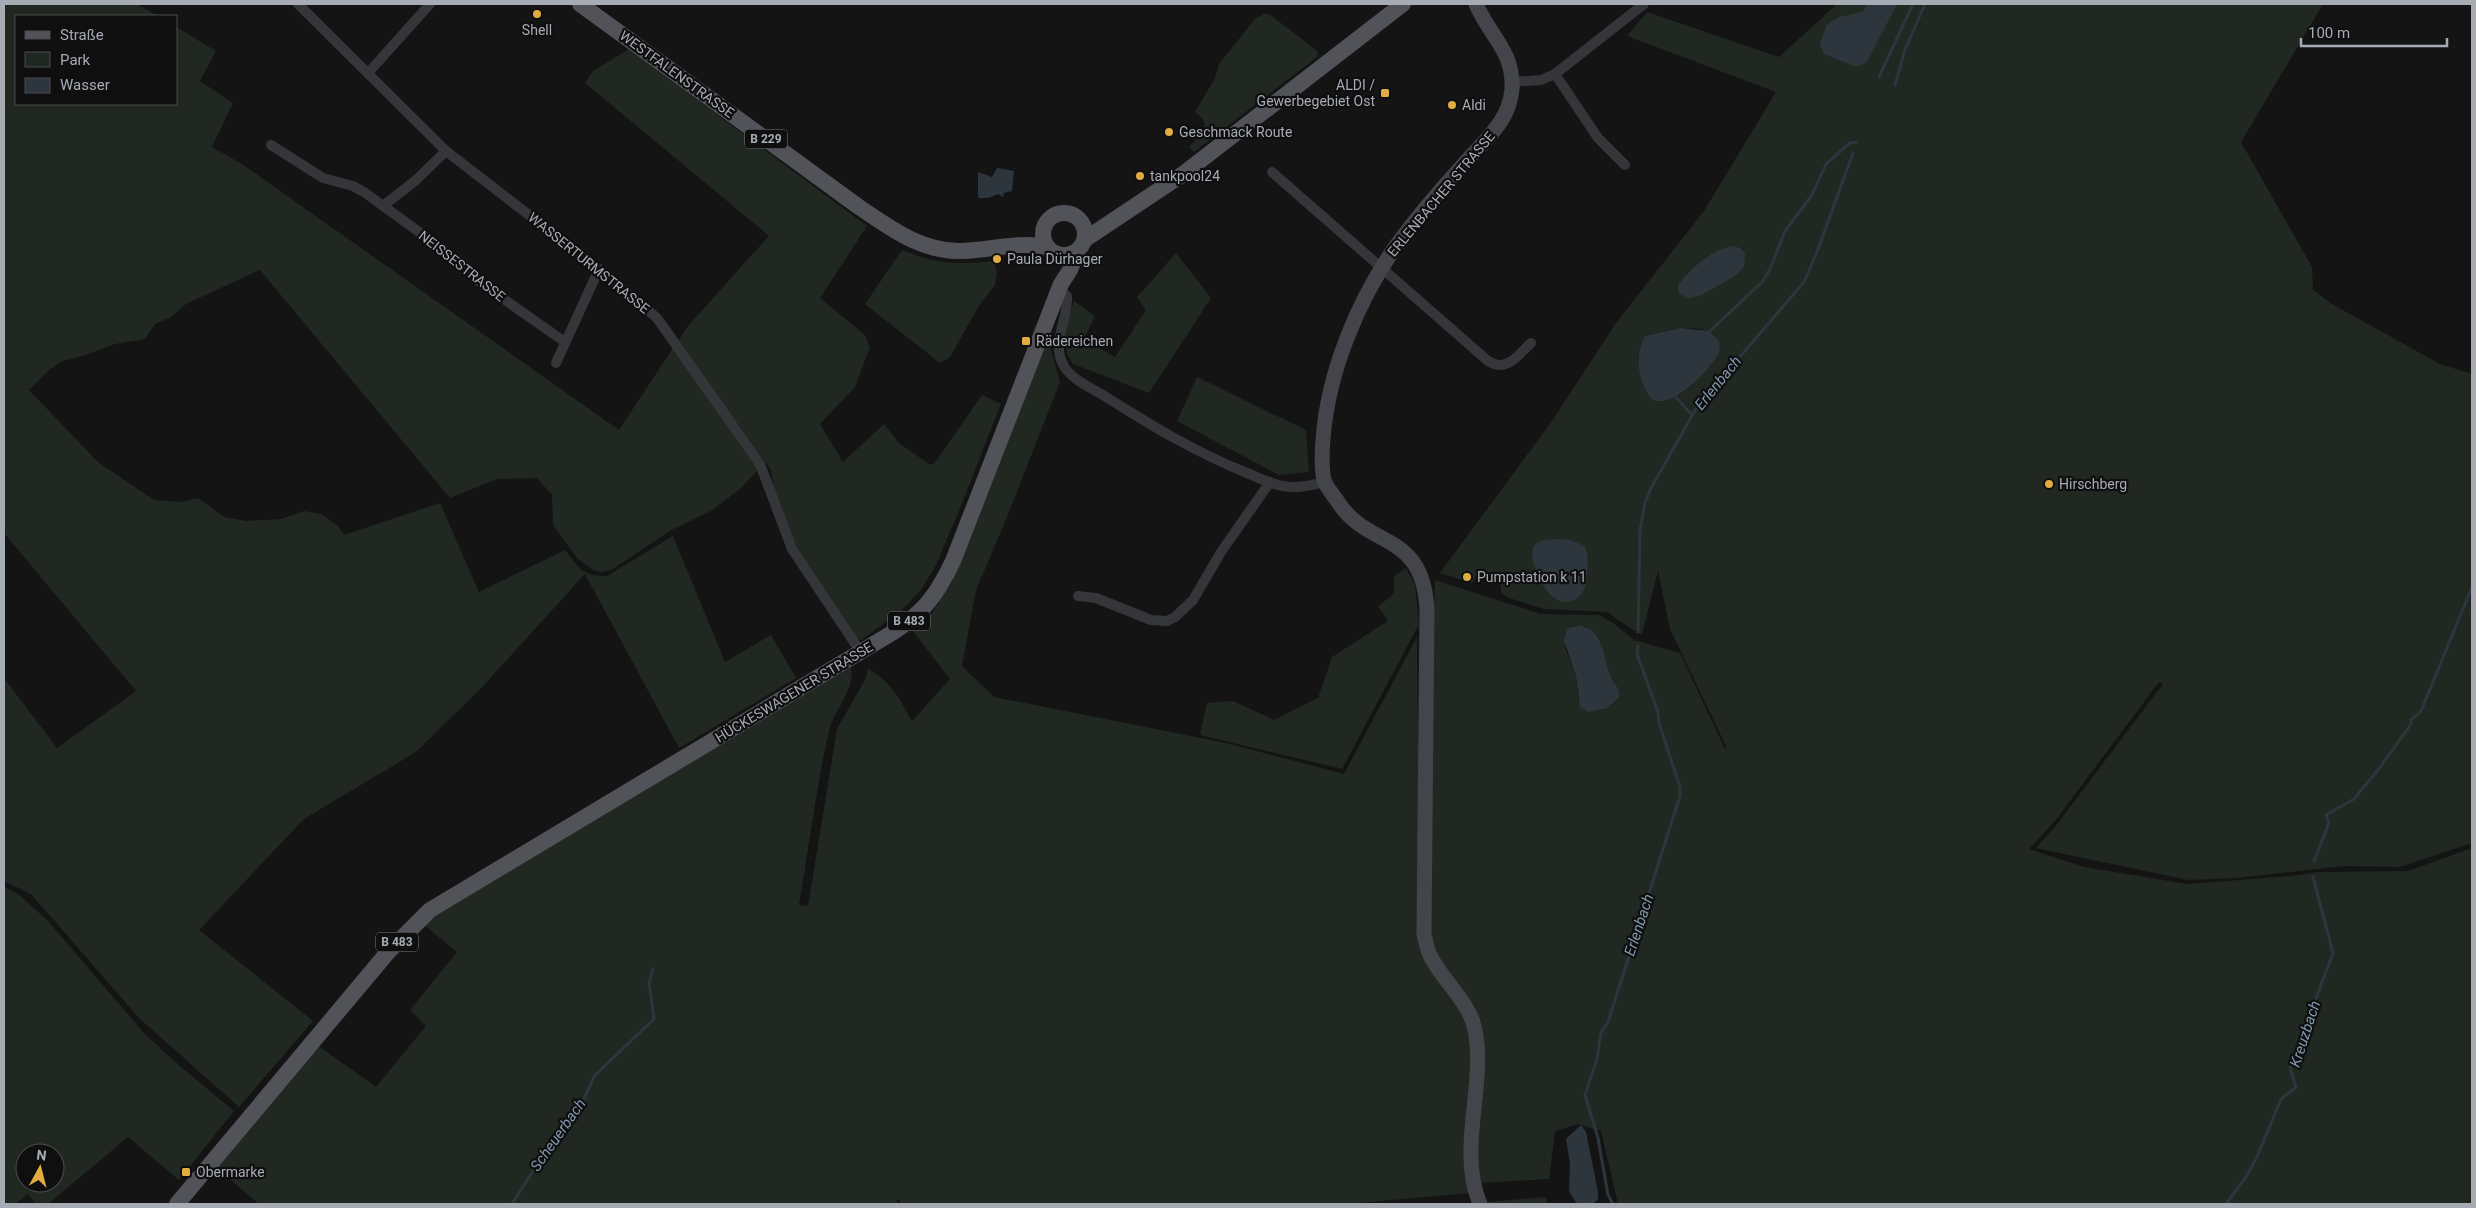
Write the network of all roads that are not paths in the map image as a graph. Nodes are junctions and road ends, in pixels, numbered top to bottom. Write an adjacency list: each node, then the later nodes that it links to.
1 (298, 4): 9 (street, WASSERTURMSTRASSE)
2 (430, 4): 9 (street)
3 (580, 4): 20 (main road, WESTFALENSTRASSE / B 229)
4 (1464, 4): 8 (street, ERLENBACHER STRASSE)
5 (1476, 4): 8 (street, ERLENBACHER STRASSE)
6 (1644, 4): 10 (street)
7 (1404, 5): 17 (main road)
8 (1482, 18): 11 (street, ERLENBACHER STRASSE)
9 (368, 73): 13 (street, WASSERTURMSTRASSE)
10 (1555, 74): 11 (street); 14 (street)
11 (1512, 82): 23 (street, ERLENBACHER STRASSE)
12 (271, 144): 16 (street, NEISSESTRASSE)
13 (446, 151): 16 (street); 24 (street, WASSERTURMSTRASSE)
14 (1625, 165)
15 (1272, 172): 23 (street)
16 (384, 205): 26 (street, NEISSESTRASSE)
17 (1116, 217): 18 (main road); 21 (main road)
18 (1079, 221): 19 (main road); 21 (main road)
19 (1044, 228): 20 (main road, WESTFALENSTRASSE / B 229); 22 (main road)
20 (1010, 245): 22 (main road, WESTFALENSTRASSE / B 229)
21 (1080, 245): 22 (main road); 25 (main road, HÜCKESWAGENER STRASSE / B 483)
22 (1052, 250): 25 (main road, HÜCKESWAGENER STRASSE / B 483)
23 (1382, 267): 27 (street); 30 (street, ERLENBACHER STRASSE)
24 (599, 269): 26 (street); 32 (street, WASSERTURMSTRASSE)
25 (1060, 288): 29 (street); 32 (main road, HÜCKESWAGENER STRASSE / B 483)
26 (566, 342): 28 (street)
27 (1531, 343)
28 (556, 363)
29 (1270, 482): 30 (street); 31 (street)
30 (1325, 482): 34 (street, ERLENBACHER STRASSE)
31 (1078, 596)
32 (860, 651): 33 (main road, HÜCKESWAGENER STRASSE / B 483)
33 (177, 1204)
34 (1480, 1204)

